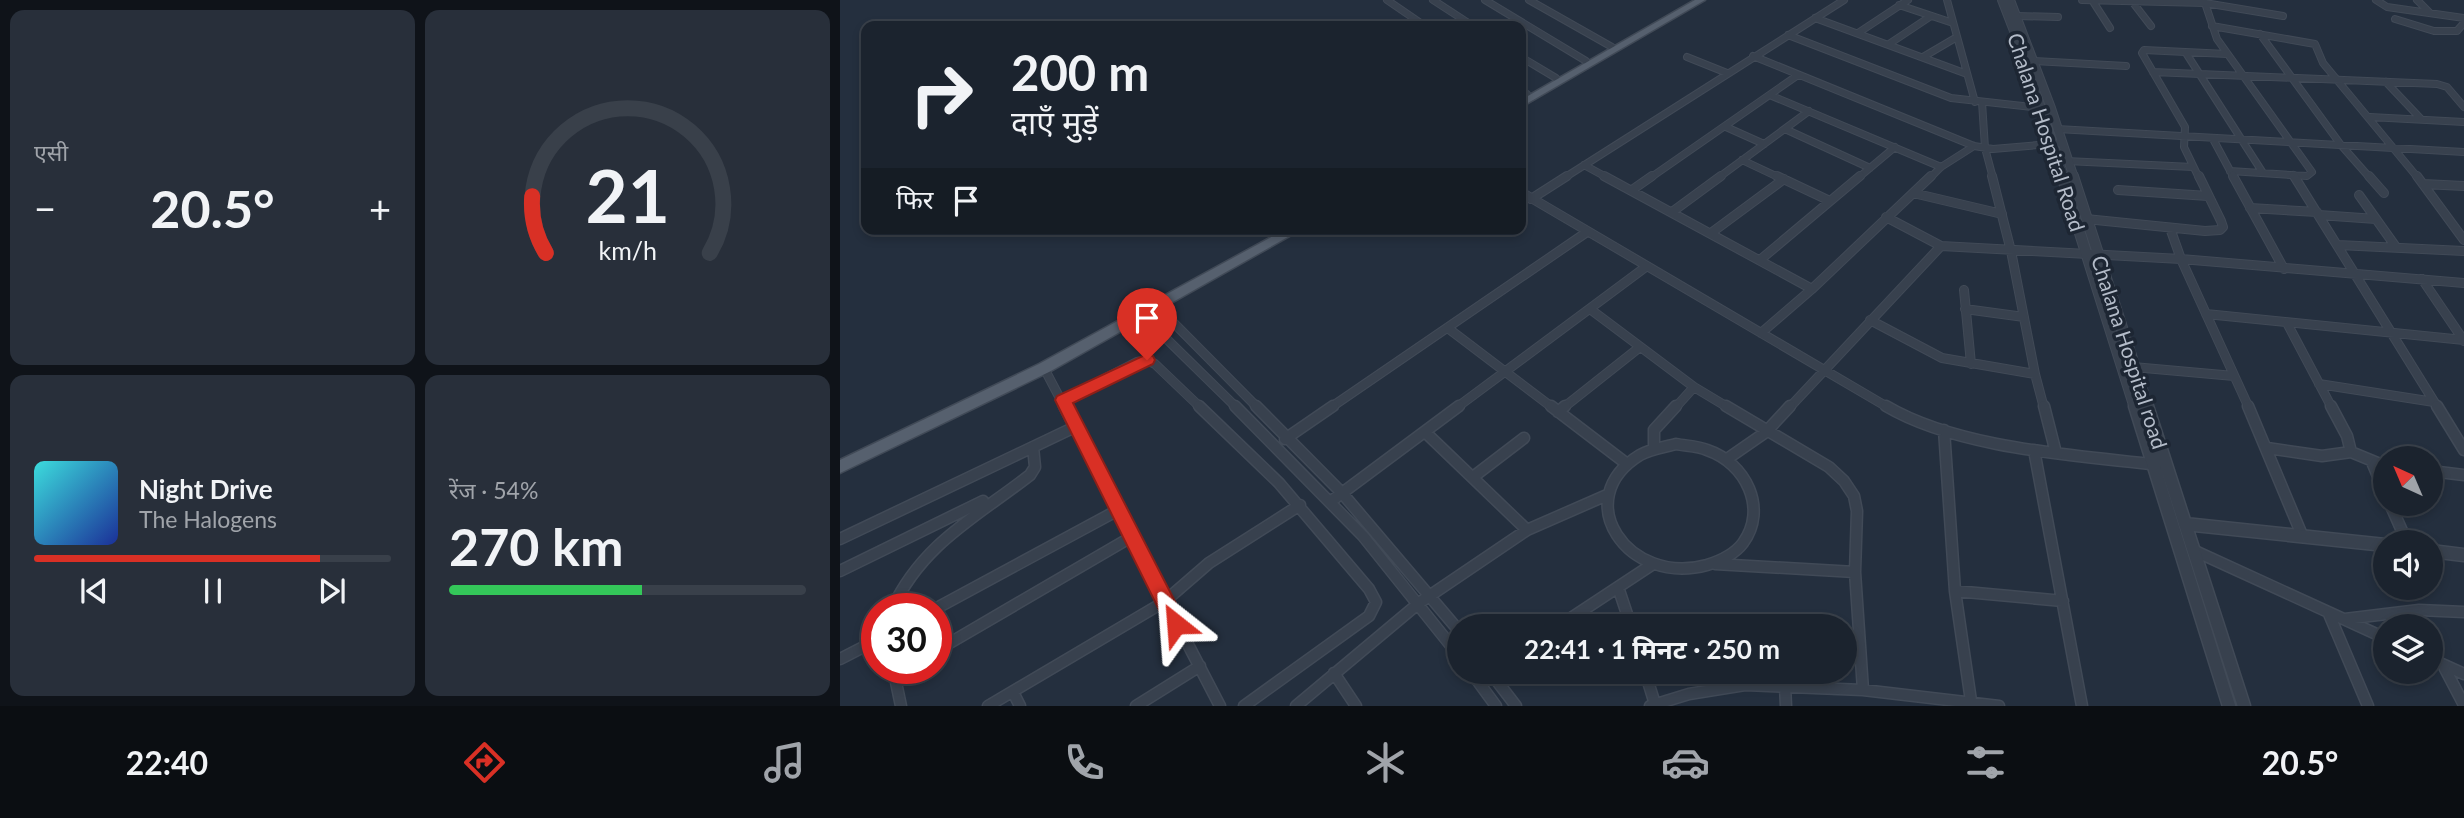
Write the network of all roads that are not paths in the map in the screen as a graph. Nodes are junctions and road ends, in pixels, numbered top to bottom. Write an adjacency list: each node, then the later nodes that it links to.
1 (1387, 0): 27 (street)
2 (1433, 0): 28 (street)
3 (1485, 0): 29 (street)
4 (1529, 0): 41 (street)
5 (1691, 0): 41 (main road)
6 (1701, 0): 63 (main road)
7 (1844, 0): 24 (street)
8 (1908, 0): 18 (street)
9 (1947, 0): 30 (street)
10 (2002, 0): 66 (street, Chalana Hospital Road)
11 (2010, 0): 21 (street, Chalana Hospital road)
12 (2082, 0): 13 (street)
13 (2092, 0): 14 (street); 35 (street)
14 (2132, 0): 17 (street); 33 (street)
15 (2376, 0): 19 (street)
16 (2417, 0): 19 (street)
17 (2204, 1): 22 (street); 34 (street)
18 (1899, 5): 20 (street); 36 (street)
19 (2430, 13): 25 (street)
20 (1931, 16): 30 (street); 40 (street)
21 (2017, 16): 23 (street); 49 (street, Chalana Hospital road)
22 (2283, 16)
23 (2058, 17)
24 (1815, 18): 36 (street); 38 (street)
25 (2464, 18)
26 (2395, 19): 31 (street)
27 (1418, 21)
28 (1465, 21)
29 (1520, 21)
30 (1953, 23): 39 (street)
31 (2464, 23)
32 (1526, 25): 48 (street)
33 (2151, 26)
34 (2212, 26): 37 (street); 43 (street)
35 (2110, 29)
36 (1858, 33): 40 (street)
37 (2260, 34): 58 (street); 59 (street)
38 (1788, 35): 44 (street); 64 (street)
39 (1957, 37): 46 (street); 53 (street)
40 (1889, 44): 46 (street)
41 (1612, 47): 48 (main road)
42 (2186, 53): 43 (street); 51 (street); 54 (street)
43 (2227, 54): 56 (street)
44 (1753, 56): 52 (street); 55 (street)
45 (1687, 57): 52 (street)
46 (1923, 57): 53 (street)
47 (1526, 60): 57 (street)
48 (1586, 61): 57 (main road)
49 (2034, 61): 50 (street); 73 (street, Chalana Hospital road)
50 (2126, 66)
51 (2153, 72): 54 (street); 74 (street)
52 (1727, 73): 88 (street)
53 (1967, 74): 64 (street)
54 (2199, 74): 56 (street); 76 (street)
55 (1798, 75): 62 (street); 81 (street)
56 (2243, 76): 58 (street); 79 (street)
57 (1556, 78): 61 (main road)
58 (2292, 80): 59 (street); 80 (street)
59 (2340, 81): 60 (street); 68 (street)
60 (2386, 82): 65 (street); 69 (street)
61 (1526, 93)
62 (1772, 96): 67 (street); 71 (street)
63 (1526, 101)
64 (1978, 102): 66 (street); 83 (street)
65 (2464, 107)
66 (2040, 108): 78 (street, Chalana Hospital Road)
67 (1809, 111): 72 (street); 82 (street)
68 (2370, 117): 69 (street); 84 (street)
69 (2421, 119): 70 (street)
70 (2464, 122)
71 (1726, 127): 77 (street); 98 (street)
72 (1785, 129): 77 (street); 91 (street)
73 (2057, 129): 74 (street); 78 (street, Chalana Hospital road)
74 (2184, 138): 75 (street); 90 (street)
75 (2213, 139): 76 (street); 92 (street)
76 (2241, 141): 79 (street); 93 (street)
77 (1764, 144): 86 (street)
78 (2057, 144): 83 (street); 87 (street, Chalana Hospital road); 125 (street, Chalana Hospital Road)
79 (2292, 144): 80 (street); 94 (street)
80 (2341, 145): 84 (street); 101 (street)
81 (1974, 146): 83 (street); 89 (street)
82 (1895, 147): 89 (street); 91 (street)
83 (1985, 148): 109 (street)
84 (2397, 149): 85 (street); 96 (street)
85 (2464, 152)
86 (1742, 160): 95 (street); 108 (street)
87 (2066, 161): 90 (street); 112 (street, Chalana Hospital road)
88 (1584, 165): 98 (street); 105 (street)
89 (1941, 167): 100 (street)
90 (2193, 167): 104 (street)
91 (1870, 168): 106 (street)
92 (2230, 171): 93 (street); 107 (street)
93 (2263, 173): 94 (street)
94 (2293, 175): 110 (street)
95 (1784, 179): 106 (street); 116 (street)
96 (2423, 184): 97 (street); 119 (street)
97 (2464, 186)
98 (1632, 190): 108 (street)
99 (2118, 190): 104 (street)
100 (1913, 193): 109 (street); 111 (street)
101 (2384, 193)
102 (1526, 195): 105 (street)
103 (2359, 195): 113 (street)
104 (2208, 196): 114 (street)
105 (1531, 198): 115 (street)
106 (1830, 201): 127 (street)
107 (2250, 208): 110 (street); 129 (street)
108 (1672, 212): 116 (street)
109 (2002, 214): 123 (street)
110 (2318, 214): 113 (street); 120 (street)
111 (1886, 217): 121 (street); 133 (street)
112 (2086, 219): 114 (street); 125 (street, Chalana Hospital road)
113 (2376, 219): 122 (street)
114 (2170, 228): 126 (street)
115 (1587, 232): 128 (street); 143 (street)
116 (1711, 233): 127 (street)
117 (1273, 235): 135 (main road)
118 (1285, 235): 135 (main road)
119 (2464, 240)
120 (2338, 245): 122 (street); 130 (street)
121 (1941, 246): 123 (street); 141 (street)
122 (2396, 247): 124 (street)
123 (2011, 251): 125 (street); 140 (street)
124 (2464, 251)
125 (2092, 253): 126 (street); 149 (street, Chalana Hospital road); 178 (street, Chalana Hospital Road)
126 (2181, 259): 129 (street); 139 (street)
127 (1760, 260): 133 (street)
128 (1647, 266): 136 (street); 144 (street)
129 (2284, 269): 130 (street)
130 (2356, 275): 131 (street); 145 (street)
131 (2422, 279): 132 (street); 146 (street)
132 (2464, 283)
133 (1812, 289): 144 (street)
134 (1964, 290): 137 (street)
135 (1156, 303): 138 (main road); 164 (street)
136 (1590, 309): 147 (street); 152 (street)
137 (1965, 309): 140 (street); 148 (street)
138 (1140, 312): 150 (main road); 166 (street); 174 (main road)
139 (2206, 314): 142 (street); 154 (street)
140 (2024, 317): 153 (street)
141 (1870, 320): 148 (street); 151 (street)
142 (2287, 323): 145 (street); 155 (street)
143 (1449, 329): 152 (street); 164 (street)
144 (1761, 333): 151 (street)
145 (2391, 334): 146 (street); 158 (street)
146 (2464, 340)
147 (1640, 346): 156 (street); 159 (street)
148 (1971, 364): 153 (street)
149 (2133, 367): 154 (street); 179 (street, Chalana Hospital road)
150 (1044, 369): 157 (street); 180 (main road)
151 (1825, 371): 161 (street); 163 (street)
152 (1504, 372): 159 (street); 162 (street)
153 (2035, 374): 173 (street)
154 (2234, 376): 169 (street)
155 (2319, 384): 158 (street); 172 (street)
156 (1694, 387): 163 (street); 168 (street)
157 (1063, 400): 160 (street); 188 (street)
158 (2434, 402): 171 (street)
159 (1558, 412): 177 (street)
160 (1077, 426): 167 (street); 189 (street)
161 (1944, 430): 170 (street); 204 (street)
162 (1425, 432): 183 (street); 185 (street)
163 (1766, 432): 175 (street); 202 (street)
164 (1289, 437): 166 (street); 185 (street)
165 (1524, 438): 183 (street)
166 (1276, 446): 187 (street)
167 (1033, 447): 184 (street); 194 (street)
168 (1654, 448): 175 (street); 177 (street)
169 (2267, 448): 172 (street); 192 (street)
170 (2034, 450): 173 (street); 208 (street)
171 (2464, 450)
172 (2351, 452): 176 (street)
173 (2056, 453): 178 (street)
174 (840, 457)
175 (1727, 458): 200 (street)
176 (2372, 463)
177 (1627, 464): 186 (street)
178 (2152, 464): 179 (street); 249 (street, Chalana Hospital Road)
179 (2166, 466): 190 (street, Chalana Hospital road)
180 (840, 467)
181 (2443, 472): 182 (street)
182 (2464, 475)
183 (1473, 477): 191 (street)
184 (1019, 484): 201 (street); 205 (street)
185 (1342, 493): 187 (street); 206 (street)
186 (1607, 495): 191 (street); 199 (street)
187 (1330, 502): 210 (street)
188 (1300, 505): 209 (street); 241 (street)
189 (1120, 509): 193 (street); 207 (street)
190 (2185, 524): 192 (street); 196 (street, Chalana Hospital road)
191 (1527, 530): 206 (street)
192 (2302, 535): 195 (street)
193 (1133, 536): 209 (street); 219 (street)
194 (840, 539)
195 (2373, 544)
196 (2195, 551): 214 (street); 250 (street, Chalana Hospital road)
197 (2443, 552): 198 (street)
198 (2464, 555)
199 (1653, 564): 200 (street); 203 (street)
200 (1713, 564): 202 (street)
201 (840, 571)
202 (1855, 572): 231 (street)
203 (1618, 587): 212 (street); 213 (street)
204 (1955, 591): 208 (street); 233 (street)
205 (897, 593)
206 (1431, 595): 210 (street); 215 (street)
207 (952, 600)
208 (2063, 601): 248 (street)
209 (1164, 603): 223 (street); 232 (street)
210 (1419, 603): 218 (street); 224 (street)
211 (2464, 612): 216 (street)
212 (1577, 614)
213 (1627, 614)
214 (2329, 614): 216 (street); 251 (street)
215 (1447, 615)
216 (2343, 619): 217 (street)
217 (2373, 633)
218 (1447, 640)
219 (952, 642)
220 (861, 648): 221 (street)
221 (840, 659)
222 (2443, 665): 225 (street); 235 (street)
223 (1200, 666): 239 (street); 240 (street)
224 (1334, 673): 242 (street); 243 (street)
225 (2464, 674)
226 (896, 684): 236 (street)
227 (1480, 684): 244 (street)
228 (1500, 684): 245 (street)
229 (1648, 684): 234 (street)
230 (1785, 686): 231 (street); 234 (street); 246 (street)
231 (1863, 690): 233 (street)
232 (1013, 692): 237 (street); 238 (street)
233 (1971, 701): 247 (street)
234 (1653, 705)
235 (2464, 705)
236 (901, 706)
237 (988, 706)
238 (1020, 706)
239 (1136, 706)
240 (1220, 706)
241 (1244, 706)
242 (1296, 706)
243 (1356, 706)
244 (1496, 706)
245 (1516, 706)
246 (1786, 706)
247 (1999, 706)
248 (2082, 706)
249 (2229, 706)
250 (2244, 706)
251 (2368, 706)

